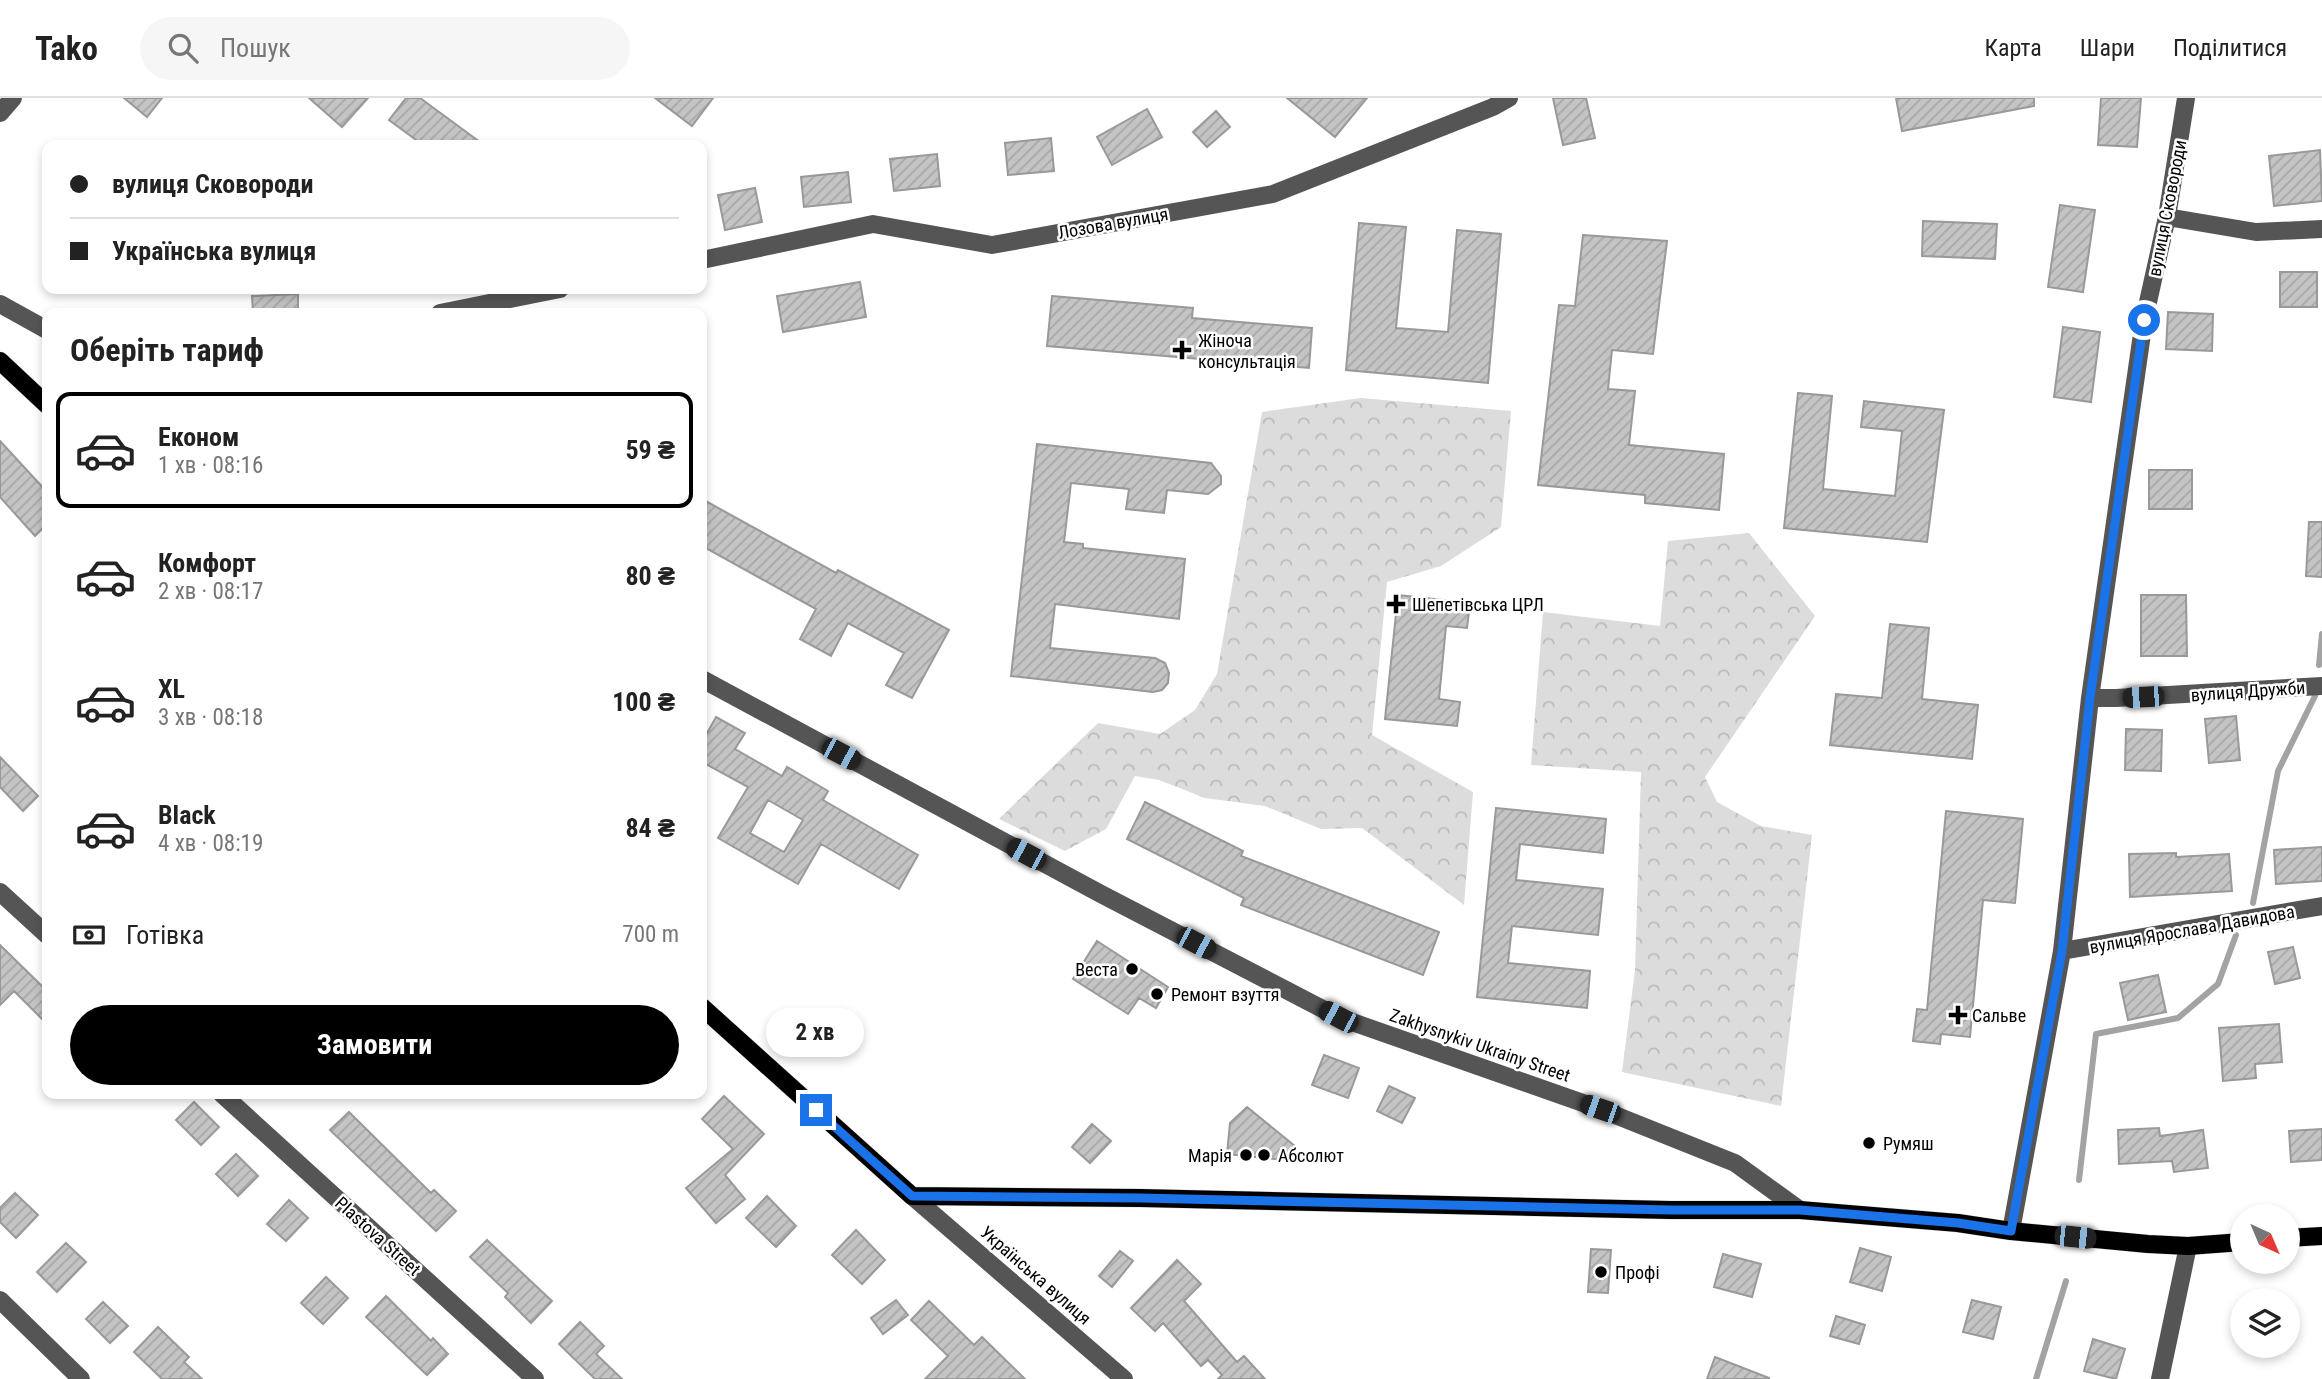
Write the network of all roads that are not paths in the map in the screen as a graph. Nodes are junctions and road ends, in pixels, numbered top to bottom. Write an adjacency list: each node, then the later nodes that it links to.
1 (13, 98): 4 (street)
2 (1509, 98): 7 (street, Лозова вулиця)
3 (2186, 98): 5 (street, вулиця Сковороди)
4 (0, 113)
5 (2167, 217): 6 (street); 16 (street, вулиця Сковороди)
6 (2322, 229)
7 (707, 259)
8 (535, 294): 10 (street)
9 (0, 304): 11 (street)
10 (465, 308)
11 (42, 327)
12 (0, 361): 13 (main road)
13 (42, 400)
14 (707, 681): 24 (street, Zakhysnykiv Ukrainy Street)
15 (2322, 686): 16 (street, вулиця Дружби)
16 (2090, 698): 20 (street, вулиця Сковороди)
17 (0, 892): 19 (street)
18 (2322, 906): 20 (street, вулиця Ярослава Давидова)
19 (42, 930)
20 (2062, 951): 25 (street, вулиця Сковороди)
21 (707, 1012): 23 (main road, Українська вулиця)
22 (227, 1099): 32 (street, Plastova Street)
23 (912, 1196): 24 (main road); 33 (street, Українська вулиця)
24 (1800, 1210): 25 (main road)
25 (2011, 1231): 29 (main road)
26 (2322, 1236): 27 (main road)
27 (2300, 1237)
28 (2230, 1243): 29 (main road)
29 (2188, 1245): 34 (street)
30 (0, 1300): 31 (street)
31 (81, 1379)
32 (535, 1379)
33 (1124, 1379)
34 (2160, 1379)

